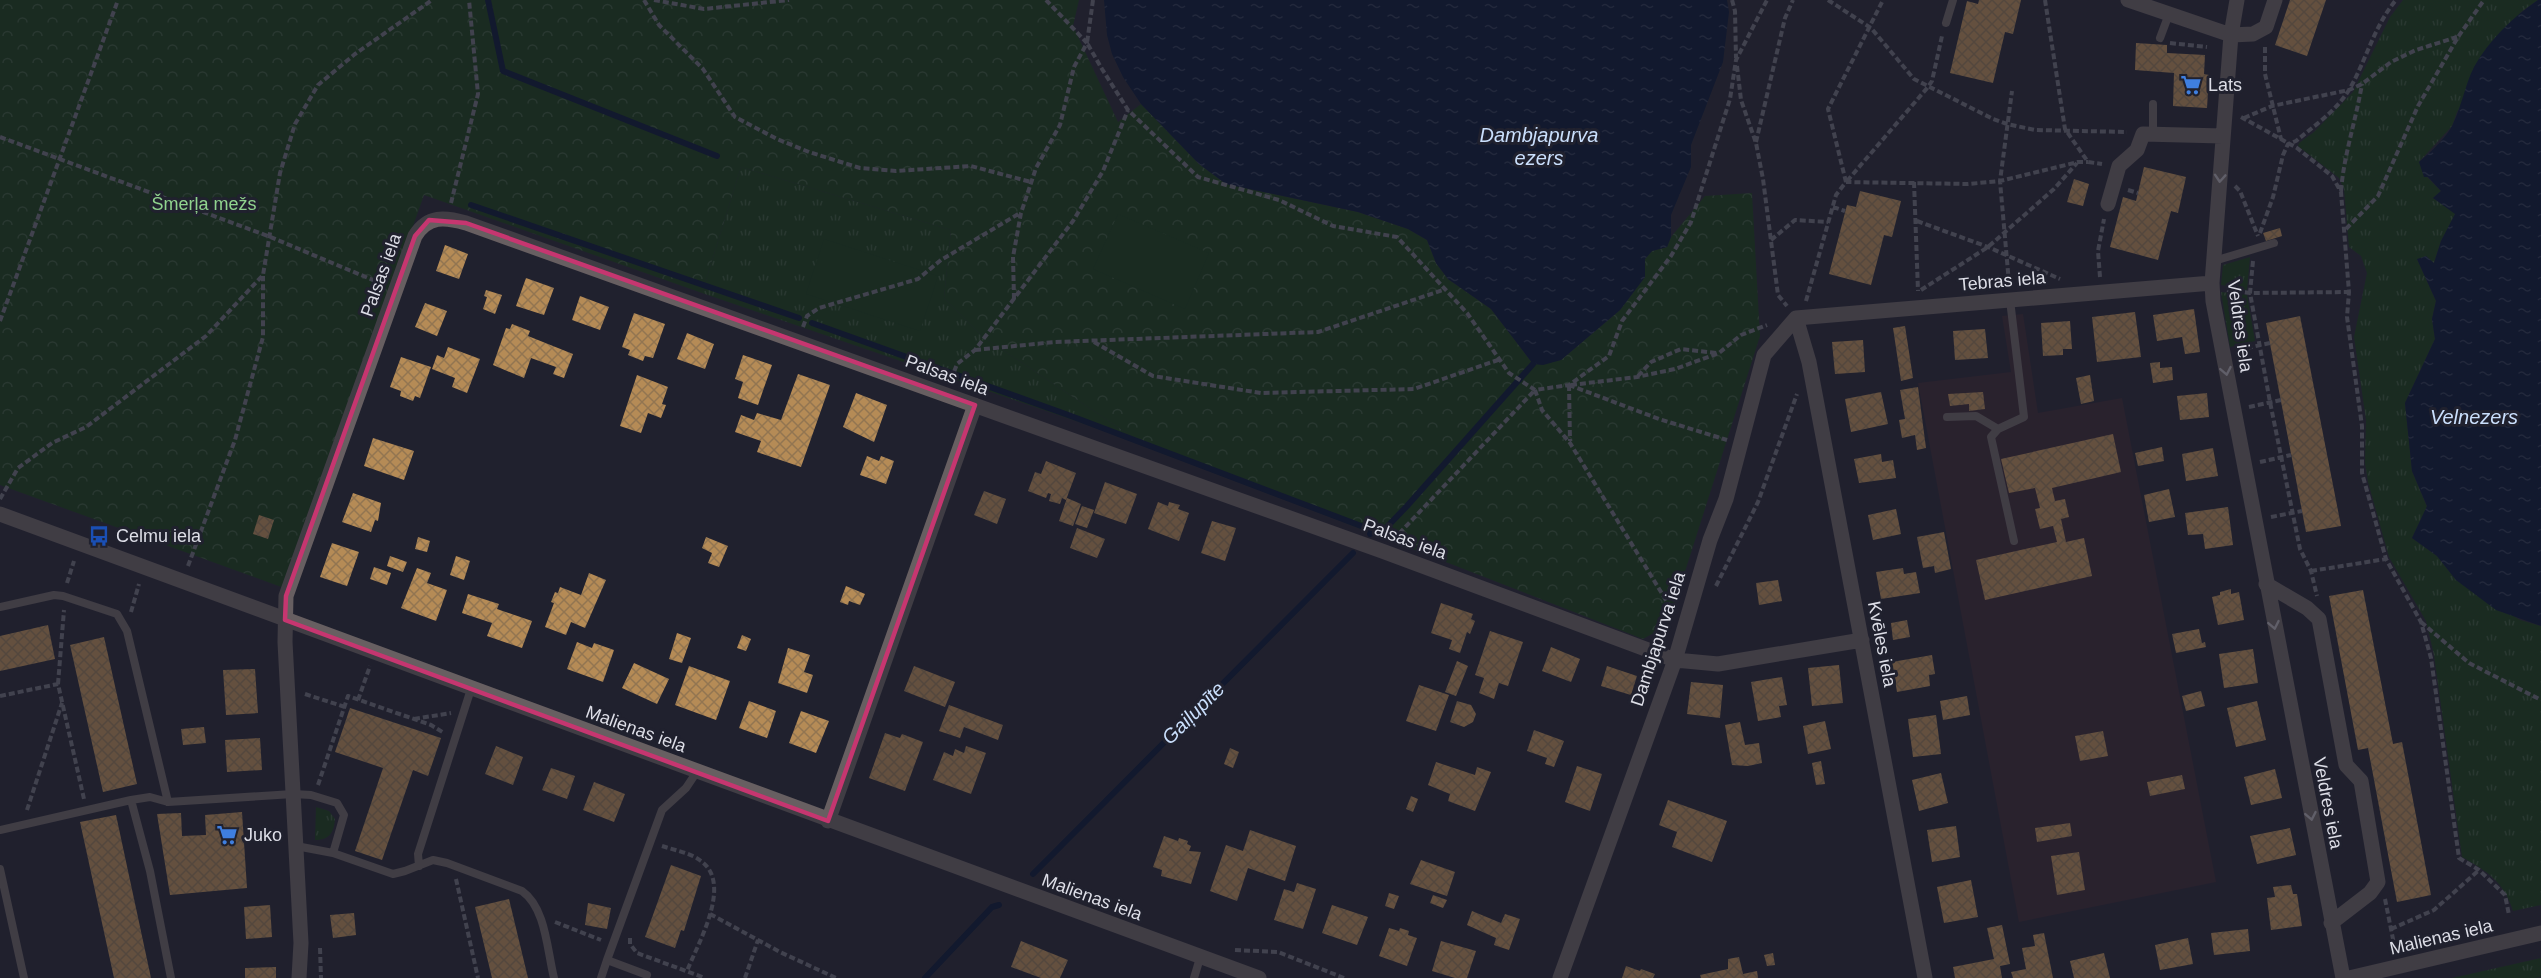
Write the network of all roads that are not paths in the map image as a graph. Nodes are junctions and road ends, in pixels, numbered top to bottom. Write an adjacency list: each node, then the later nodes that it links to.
1 (1953, 0): 6 (lane)
2 (2128, 0): 5 (street)
3 (2237, 0): 7 (street, Veldres iela)
4 (2275, 0): 7 (street)
5 (2169, 14): 7 (street); 8 (lane)
6 (1946, 22)
7 (2231, 36): 11 (street, Veldres iela)
8 (2160, 38)
9 (2153, 104): 10 (lane)
10 (2148, 134): 11 (street); 12 (street)
11 (2223, 136): 14 (street, Veldres iela, one-way to 14)
12 (2108, 204)
13 (2274, 243): 14 (lane)
14 (2214, 261): 15 (street, Veldres iela)
15 (2212, 283): 16 (street, Tebras iela); 23 (street, Veldres iela, one-way to 23)
16 (2010, 300): 17 (street, Tebras iela); 20 (lane)
17 (1796, 318): 26 (street, Kvēles iela); 27 (street, Dambjapurva iela)
18 (975, 405): 25 (street, Palsas iela); 27 (street, Palsas iela); 33 (street)
19 (1947, 417): 20 (lane)
20 (1998, 429): 22 (lane)
21 (0, 514): 25 (street, Malienas iela)
22 (2014, 541)
23 (2266, 584): 39 (street, Veldres iela, one-way to 39); 39 (street, Veldres iela)
24 (0, 607): 32 (lane)
25 (285, 620): 28 (street, Malienas iela); 30 (street)
26 (1862, 640): 27 (street, Palsas iela); 52 (street, Kvēles iela)
27 (1675, 660): 51 (street, Dambjapurva iela)
28 (471, 689): 29 (street, Malienas iela); 37 (lane)
29 (696, 773): 33 (street, Malienas iela); 42 (lane)
30 (293, 795): 32 (lane); 35 (street); 36 (lane)
31 (131, 800): 32 (lane); 34 (lane); 45 (lane)
32 (168, 802)
33 (828, 821): 41 (street, Malienas iela)
34 (0, 830)
35 (296, 846): 36 (lane); 46 (street)
36 (333, 853): 37 (lane)
37 (419, 866): 47 (lane)
38 (0, 869): 44 (lane)
39 (2331, 923): 53 (street, Veldres iela)
40 (2541, 933): 54 (street, Malienas iela)
41 (1200, 958): 49 (lane); 50 (street, Malienas iela)
42 (607, 960): 43 (lane); 48 (lane)
43 (647, 975)
44 (24, 978)
45 (171, 978)
46 (299, 978)
47 (554, 978)
48 (601, 978)
49 (1194, 978)
50 (1259, 978)
51 (1560, 978)
52 (1924, 978)
53 (2343, 978)
54 (2349, 978)

